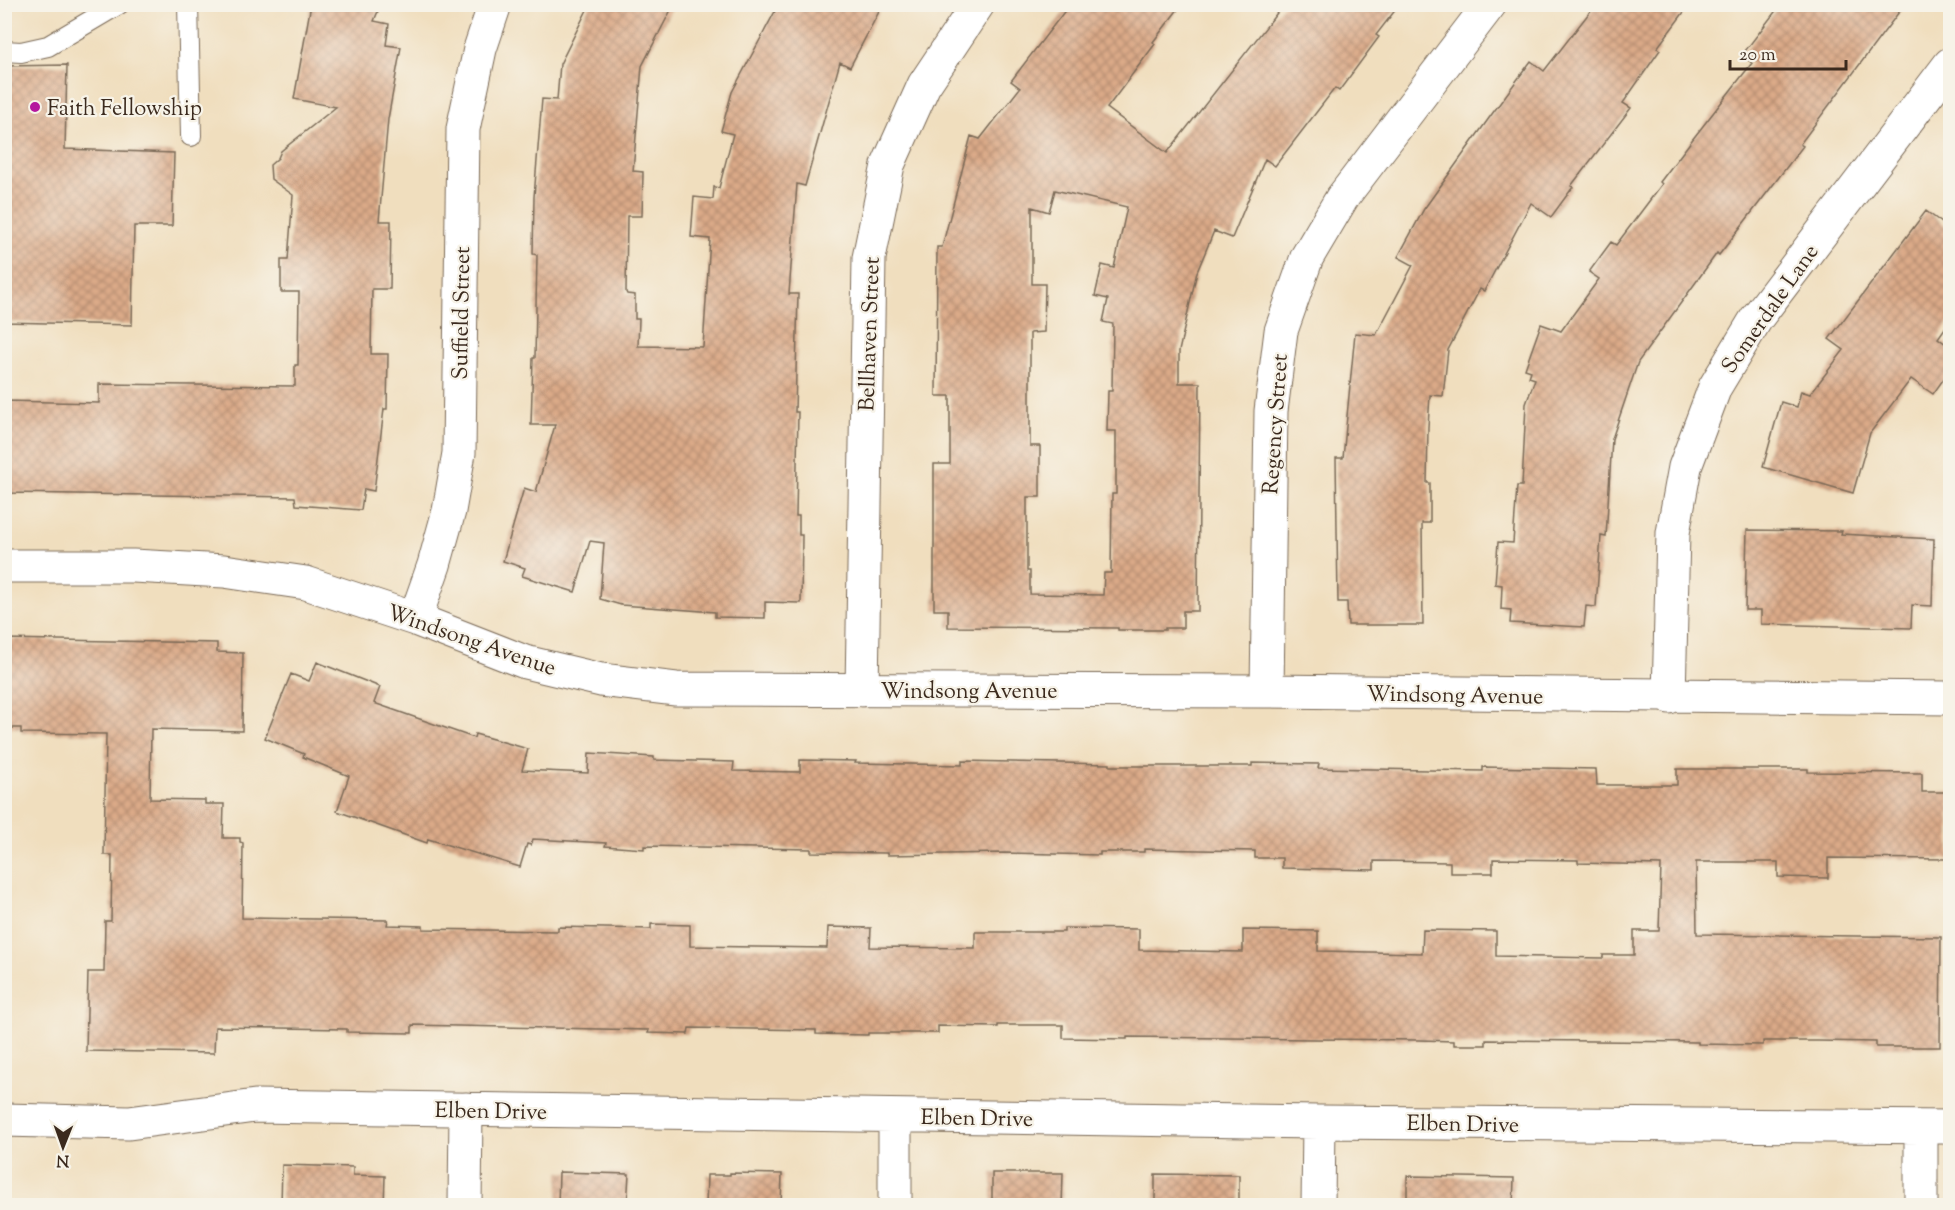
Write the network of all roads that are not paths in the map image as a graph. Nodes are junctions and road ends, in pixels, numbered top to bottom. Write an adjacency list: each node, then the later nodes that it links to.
1 (119, 4): 6 (lane)
2 (188, 4): 8 (lane)
3 (495, 4): 10 (street, Suffield Street)
4 (978, 4): 11 (street, Bellhaven Street)
5 (1490, 4): 12 (street, Regency Street)
6 (4, 51)
7 (1950, 64): 13 (street, Somerdale Lane)
8 (191, 136)
9 (4, 566): 10 (street, Windsong Avenue)
10 (415, 619): 11 (street, Windsong Avenue)
11 (862, 690): 12 (street, Windsong Avenue)
12 (1267, 691): 13 (street, Windsong Avenue)
13 (1669, 697): 14 (street, Windsong Avenue)
14 (1950, 698)
15 (466, 1109): 16 (street, Elben Drive); 17 (street, Elben Drive); 20 (street)
16 (895, 1116): 18 (street, Elben Drive); 21 (street)
17 (4, 1120)
18 (1319, 1122): 19 (street, Elben Drive); 22 (street)
19 (1936, 1127): 23 (street)
20 (465, 1206)
21 (895, 1206)
22 (1318, 1206)
23 (1921, 1206)

